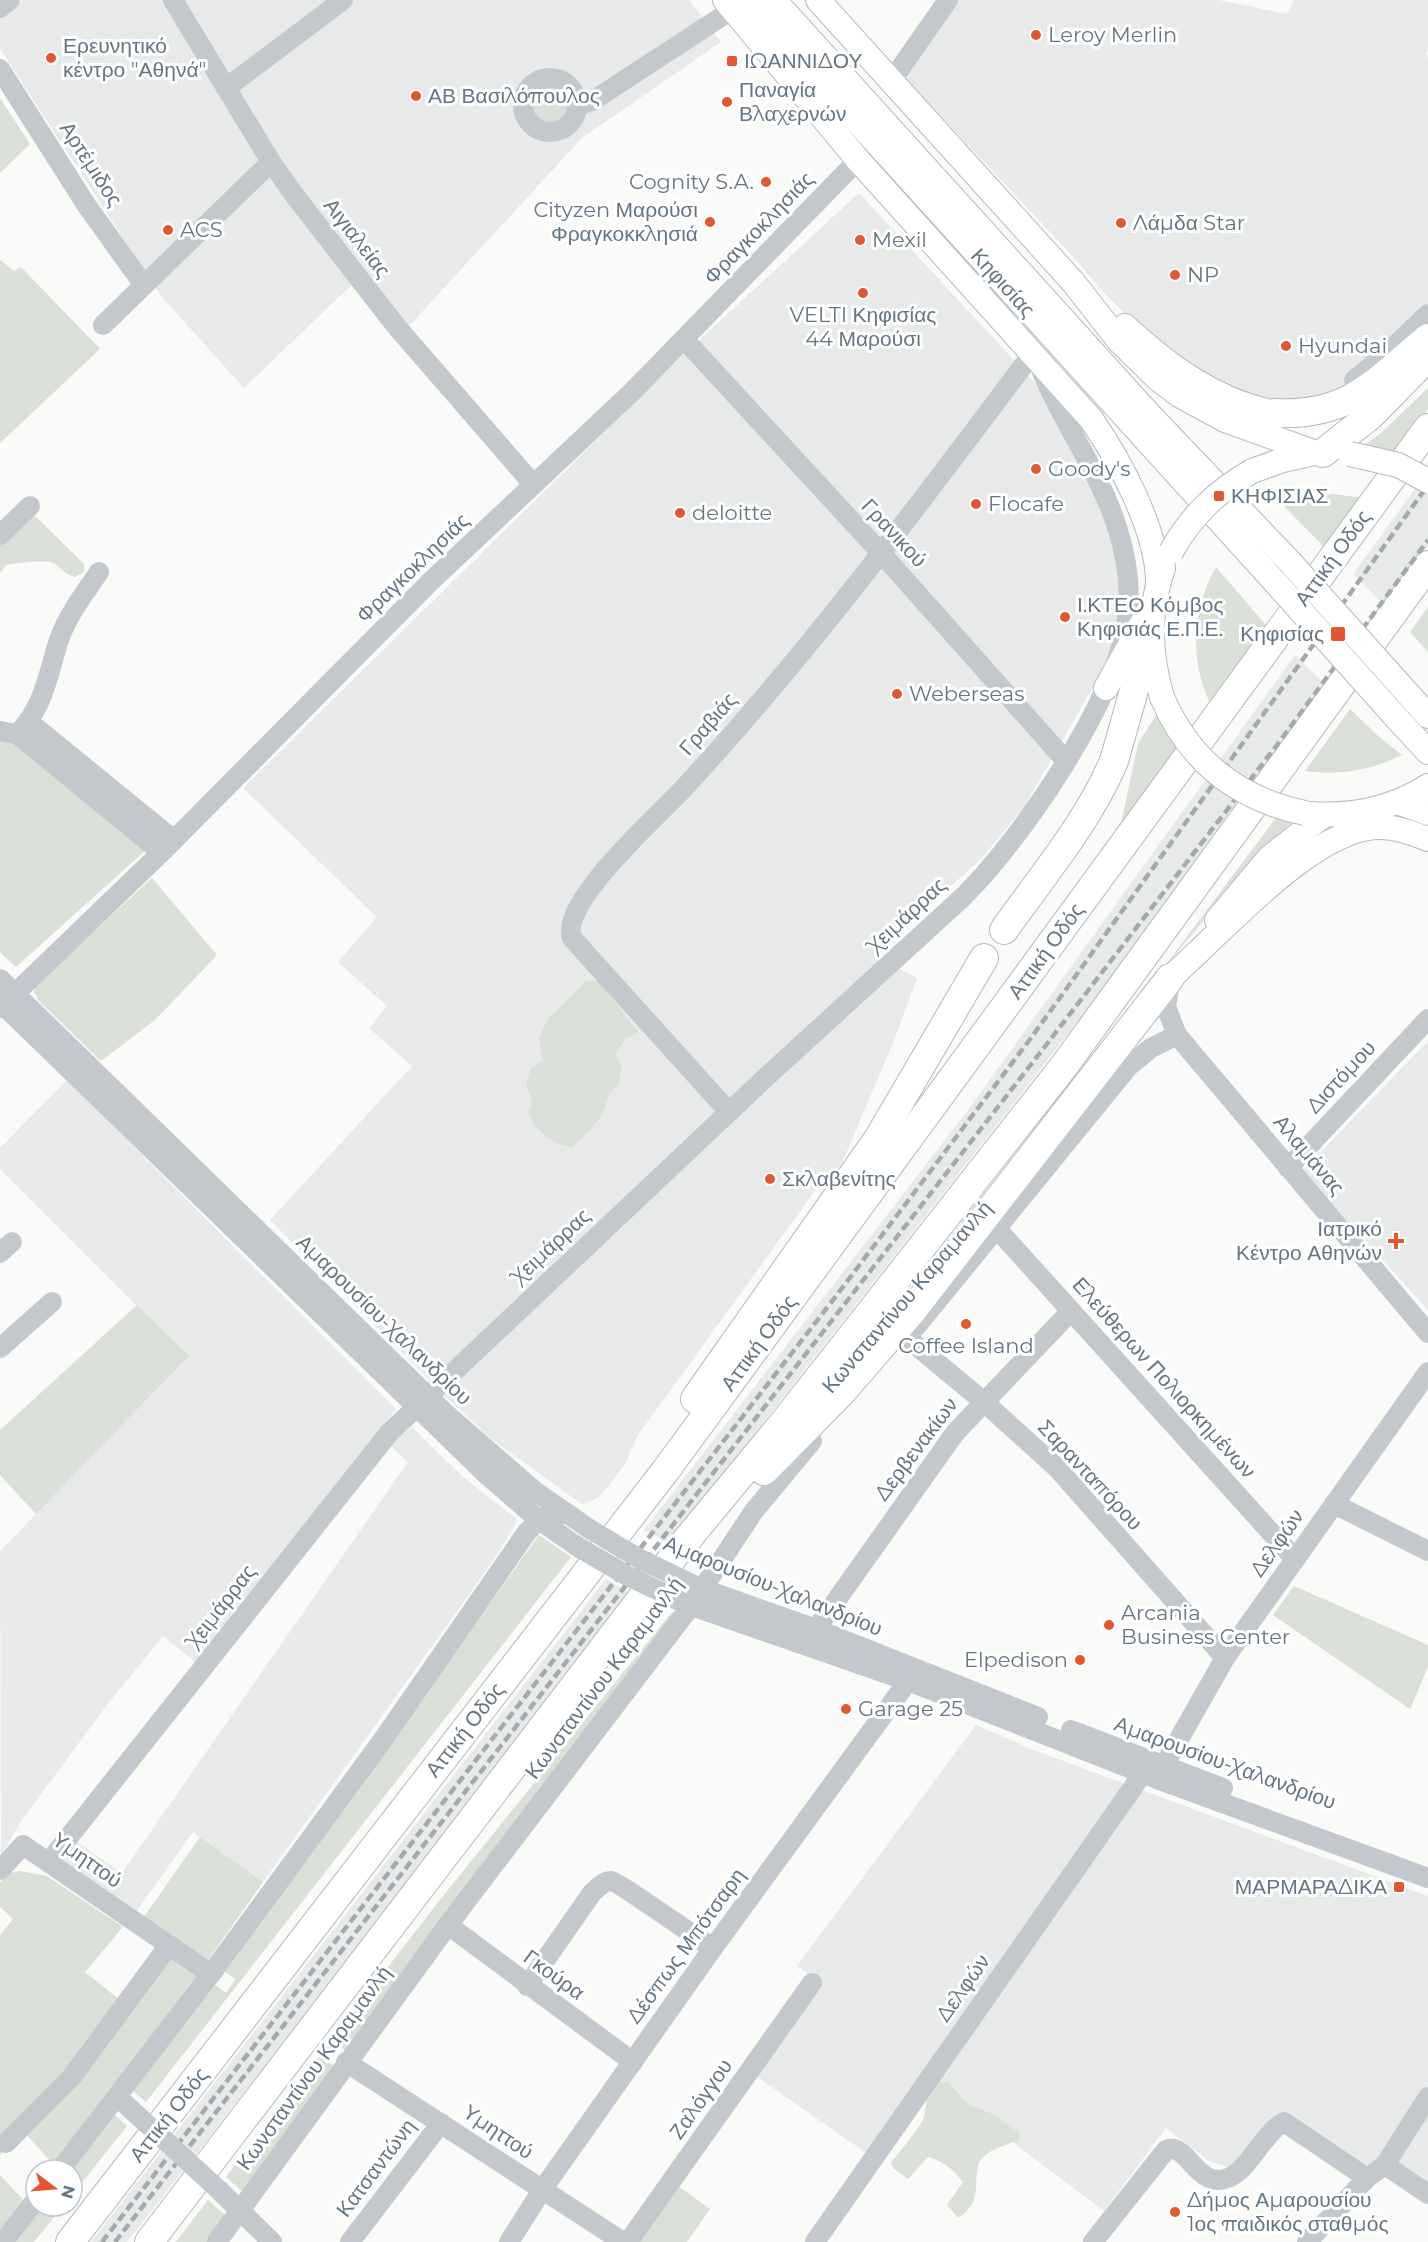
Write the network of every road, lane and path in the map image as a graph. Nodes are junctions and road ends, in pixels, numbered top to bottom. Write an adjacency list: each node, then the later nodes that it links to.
1 (10, 0): 10 (street)
2 (173, 0): 13 (street, Αιγιαλείας)
3 (343, 0): 13 (street)
4 (747, 0): 40 (main road, Κηφισίας, bridge)
5 (774, 0): 14 (main road, Κηφισίας)
6 (786, 0): 14 (main road)
7 (818, 0): 12 (main road)
8 (948, 0): 12 (street)
9 (717, 6): 15 (street); 16 (main road, Κηφισίας)
10 (0, 8)
11 (0, 69): 19 (street, Αρτέμιδος)
12 (892, 80): 18 (main road)
13 (226, 88): 17 (street, Αιγιαλείας)
14 (861, 94): 38 (main road, Κηφισίας, bridge)
15 (577, 106)
16 (858, 160): 23 (street, Φραγκοκλησιάς); 25 (main road, Κηφισίας)
17 (271, 162): 19 (street); 30 (street, Αιγιαλείας)
18 (1073, 282): 26 (main road); 28 (main road)
19 (144, 284): 21 (street)
20 (1428, 314): 26 (street)
21 (103, 325)
22 (1428, 338): 26 (highway)
23 (684, 339): 30 (street, Φραγκοκλησιάς); 33 (street, Γρανικού)
24 (1428, 354): 28 (highway)
25 (1035, 356): 33 (street, Γραβιάς); 36 (main road, Κηφισίας); 37 (street, Χειμάρρας)
26 (1275, 413)
27 (1428, 429): 70 (highway, Αττική Οδός)
28 (1324, 453): 29 (main road, bridge); 36 (main road, bridge)
29 (1428, 481)
30 (533, 484): 46 (street, Φραγκοκλησιάς)
31 (30, 506): 32 (street)
32 (0, 535)
33 (882, 554): 41 (street, Γρανικού); 54 (street, Γραβιάς)
34 (1428, 565): 68 (highway)
35 (99, 572): 39 (street)
36 (1154, 605): 37 (main road); 44 (main road, Κηφισίας, bridge); 47 (highway)
37 (1106, 688): 41 (street, Χειμάρρας)
38 (1428, 716)
39 (15, 729): 46 (street)
40 (1428, 752)
41 (1066, 761): 54 (street, Χειμάρρας)
42 (1411, 795): 43 (main road); 44 (main road)
43 (1428, 813)
44 (1316, 814): 49 (main road)
45 (1428, 839): 49 (main road)
46 (168, 846): 51 (street, Φραγκοκλησιάς)
47 (1004, 930)
48 (984, 958): 70 (highway)
49 (1170, 978): 53 (street, Αλαμάνας); 68 (highway)
50 (0, 980): 51 (street, Αμαρουσίου-Χαλανδρίου)
51 (4, 1002): 64 (street, Αμαρουσίου-Χαλανδρίου)
52 (1428, 1019): 55 (street, Διστόμου)
53 (1177, 1035): 55 (street, Αλαμάνας); 56 (street, Κωνσταντίνου Καραμανλή)
54 (729, 1112): 64 (street, Χειμάρρας)
55 (1288, 1168): 59 (street, Αλαμάνας)
56 (998, 1230): 58 (street, Ελεύθερων Πολιορκημένων); 60 (street, Κωνσταντίνου Καραμανλή)
57 (52, 1302): 61 (street)
58 (1071, 1311): 63 (street, Δερβενακίων); 71 (street, Ελεύθερων Πολιορκημένων)
59 (1428, 1333)
60 (907, 1338): 63 (street, Σαρανταπόρου); 72 (street, Κωνσταντίνου Καραμανλή)
61 (0, 1348)
62 (1428, 1372): 65 (street, Δελφών)
63 (983, 1401): 74 (street, Δερβενακίων); 75 (street, Σαρανταπόρου)
64 (420, 1402): 66 (street, Αμαρουσίου-Χαλανδρίου); 67 (street, Αμαρουσίου-Χαλανδρίου); 78 (street, Χειμάρρας)
65 (1334, 1504): 69 (street); 71 (street, Δελφών)
66 (570, 1515): 67 (street); 72 (street, Αμαρουσίου-Χαλανδρίου, bridge)
67 (539, 1520): 70 (street, Αμαρουσίου-Χαλανδρίου); 85 (street)
68 (680, 1548): 104 (highway)
69 (1428, 1551)
70 (583, 1559): 73 (street, Αμαρουσίου-Χαλανδρίου, bridge); 103 (highway, Αττική Οδός)
71 (1295, 1559): 75 (street, Δελφών)
72 (700, 1587): 73 (street, Κωνσταντίνου Καραμανλή); 74 (street, Αμαρουσίου-Χαλανδρίου)
73 (688, 1605): 76 (street, Αμαρουσίου-Χαλανδρίου); 82 (street, Κωνσταντίνου Καραμανλή)
74 (816, 1629): 77 (street, Αμαρουσίου-Χαλανδρίου)
75 (1225, 1658): 77 (street, Δελφών)
76 (908, 1681): 77 (street, Αμαρουσίου-Χαλανδρίου); 84 (street, Δέσπως Μπότσαρη)
77 (1153, 1770): 79 (street, Αμαρουσίου-Χαλανδρίου); 81 (street, Αμαρουσίου-Χαλανδρίου); 111 (street, Δελφών)
78 (49, 1862): 80 (street, Υμηττού); 83 (street, Υμηττού)
79 (1428, 1863)
80 (0, 1870)
81 (1428, 1878)
82 (448, 1925): 87 (street, Γκούρα); 88 (street, Κωνσταντίνου Καραμανλή)
83 (169, 1946): 85 (street, Υμηττού); 93 (street)
84 (713, 1948): 87 (street); 89 (street, Δέσπως Μπότσαρη)
85 (211, 1974): 91 (street)
86 (812, 1983): 110 (street, Ζαλόγγου)
87 (527, 1986): 89 (street, Γκούρα)
88 (346, 2062): 92 (street, Υμηττού); 99 (street, Κωνσταντίνου Καραμανλή)
89 (633, 2062): 97 (street, Δέσπως Μπότσαρη)
90 (1428, 2097): 95 (street)
91 (121, 2100): 94 (street); 99 (street, bridge)
92 (441, 2123): 97 (street, Υμηττού); 107 (street, Κατσαντώνη)
93 (6, 2143)
94 (70, 2158)
95 (1385, 2165): 96 (street); 98 (street)
96 (1367, 2178): 101 (street); 112 (street)
97 (542, 2190): 108 (street, Δέσπως Μπότσαρη); 109 (street, Υμηττού)
98 (1428, 2194)
99 (239, 2208): 105 (street, Κωνσταντίνου Καραμανλή); 106 (street)
100 (24, 2215): 102 (street)
101 (1102, 2239)
102 (3, 2242)
103 (70, 2242)
104 (150, 2242)
105 (217, 2242)
106 (272, 2242)
107 (350, 2242)
108 (509, 2242)
109 (623, 2242)
110 (628, 2242)
111 (815, 2242)
112 (1307, 2242)

